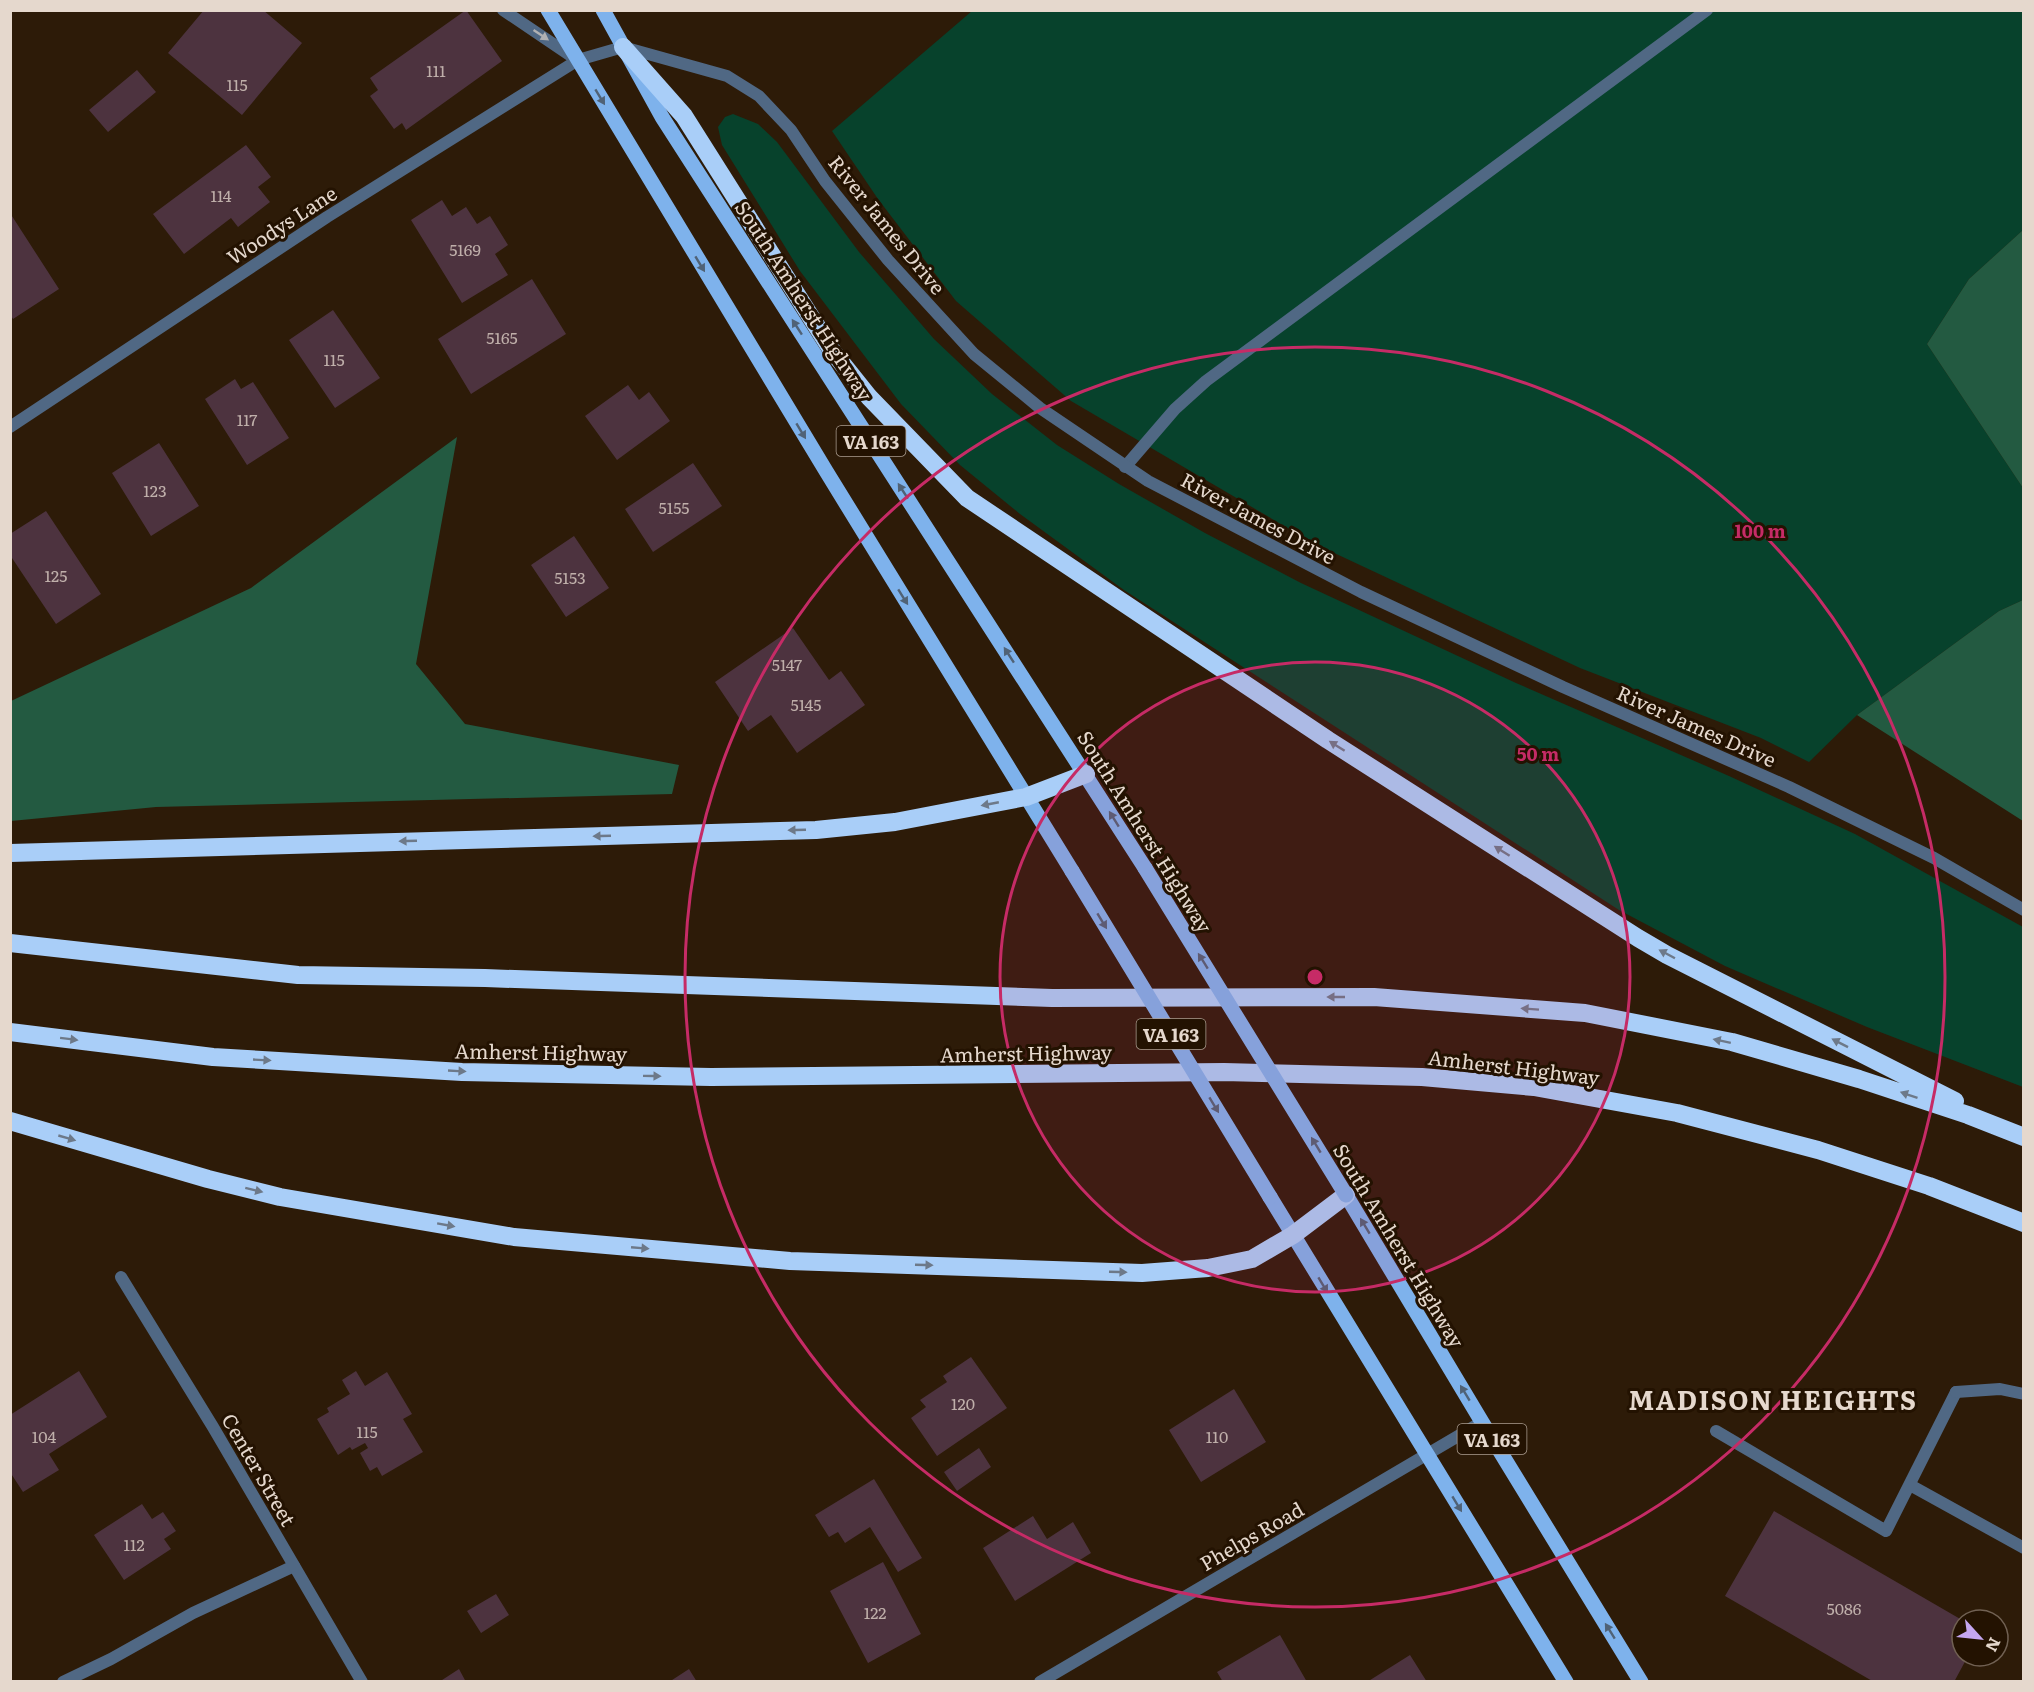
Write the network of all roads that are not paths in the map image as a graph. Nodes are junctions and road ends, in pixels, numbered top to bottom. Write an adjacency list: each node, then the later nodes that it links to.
1 (503, 10): 6 (street, one-way to 6)
2 (548, 10): 6 (main road, VA 163)
3 (603, 10): 5 (main road, South Amherst Highway / VA 163)
4 (1707, 10): 8 (street)
5 (623, 47): 6 (street); 8 (street, River James Drive); 9 (main road, South Amherst Highway / VA 163, one-way to 5); 16 (highway, one-way to 5)
6 (578, 60): 7 (street, Woodys Lane); 10 (main road, VA 163, one-way to 10)
7 (10, 427)
8 (1125, 467): 12 (street, River James Drive)
9 (1086, 774): 10 (highway); 17 (main road, South Amherst Highway / VA 163, one-way to 9, bridge)
10 (1026, 797): 11 (highway, one-way to 11); 19 (main road, VA 163, one-way to 19, bridge)
11 (10, 853)
12 (2024, 910)
13 (10, 943): 16 (highway, one-way to 13)
14 (10, 1032): 18 (highway, Amherst Highway, one-way to 18)
15 (10, 1122): 19 (highway, one-way to 19)
16 (2024, 1136)
17 (1346, 1195): 19 (highway); 22 (main road, South Amherst Highway / VA 163, one-way to 17)
18 (2024, 1223)
19 (1293, 1235): 24 (main road, VA 163, one-way to 24)
20 (121, 1277): 27 (street, Center Street)
21 (2024, 1394): 25 (street)
22 (1482, 1422): 24 (street, Phelps Road); 32 (main road, South Amherst Highway / VA 163, one-way to 22)
23 (1716, 1431): 25 (street)
24 (1427, 1455): 30 (street, Phelps Road); 31 (main road, VA 163, one-way to 31)
25 (1910, 1485): 26 (street)
26 (2024, 1548)
27 (294, 1566): 28 (street); 29 (street, Center Street)
28 (63, 1682)
29 (362, 1682)
30 (1040, 1682)
31 (1566, 1682)
32 (1641, 1682)

